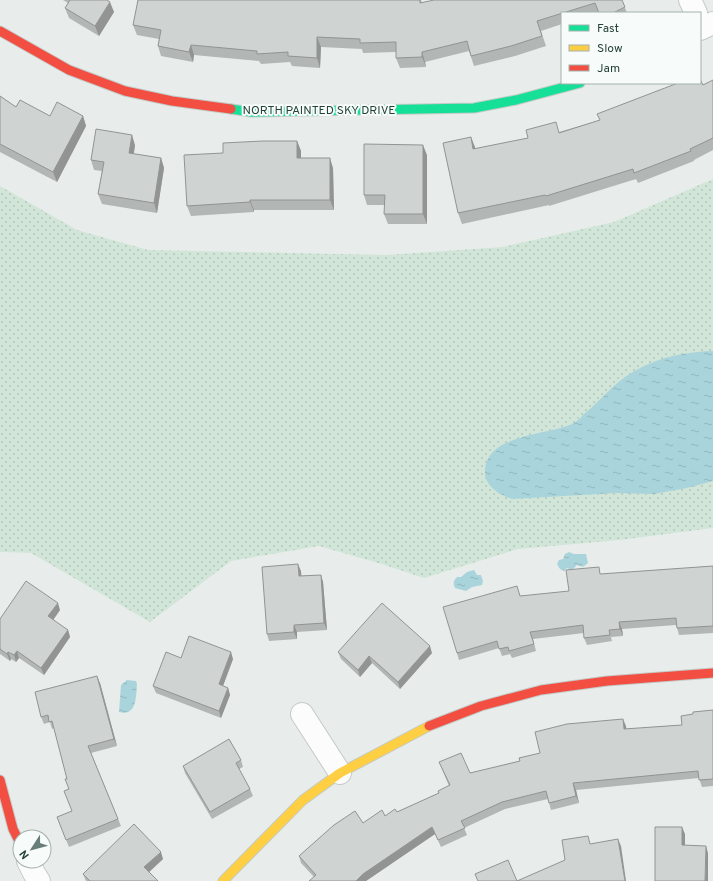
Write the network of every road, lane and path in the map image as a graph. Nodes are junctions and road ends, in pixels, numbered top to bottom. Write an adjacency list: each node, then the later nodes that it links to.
1 (690, 0): 2 (street)
2 (696, 12)
3 (0, 31): 4 (street, NORTH PAINTED SKY DRIVE)
4 (576, 84)
5 (713, 673): 7 (street)
6 (302, 714): 7 (street)
7 (340, 773): 12 (street)
8 (0, 780): 9 (street)
9 (13, 829)
10 (32, 869): 11 (street)
11 (39, 881)
12 (223, 881)

